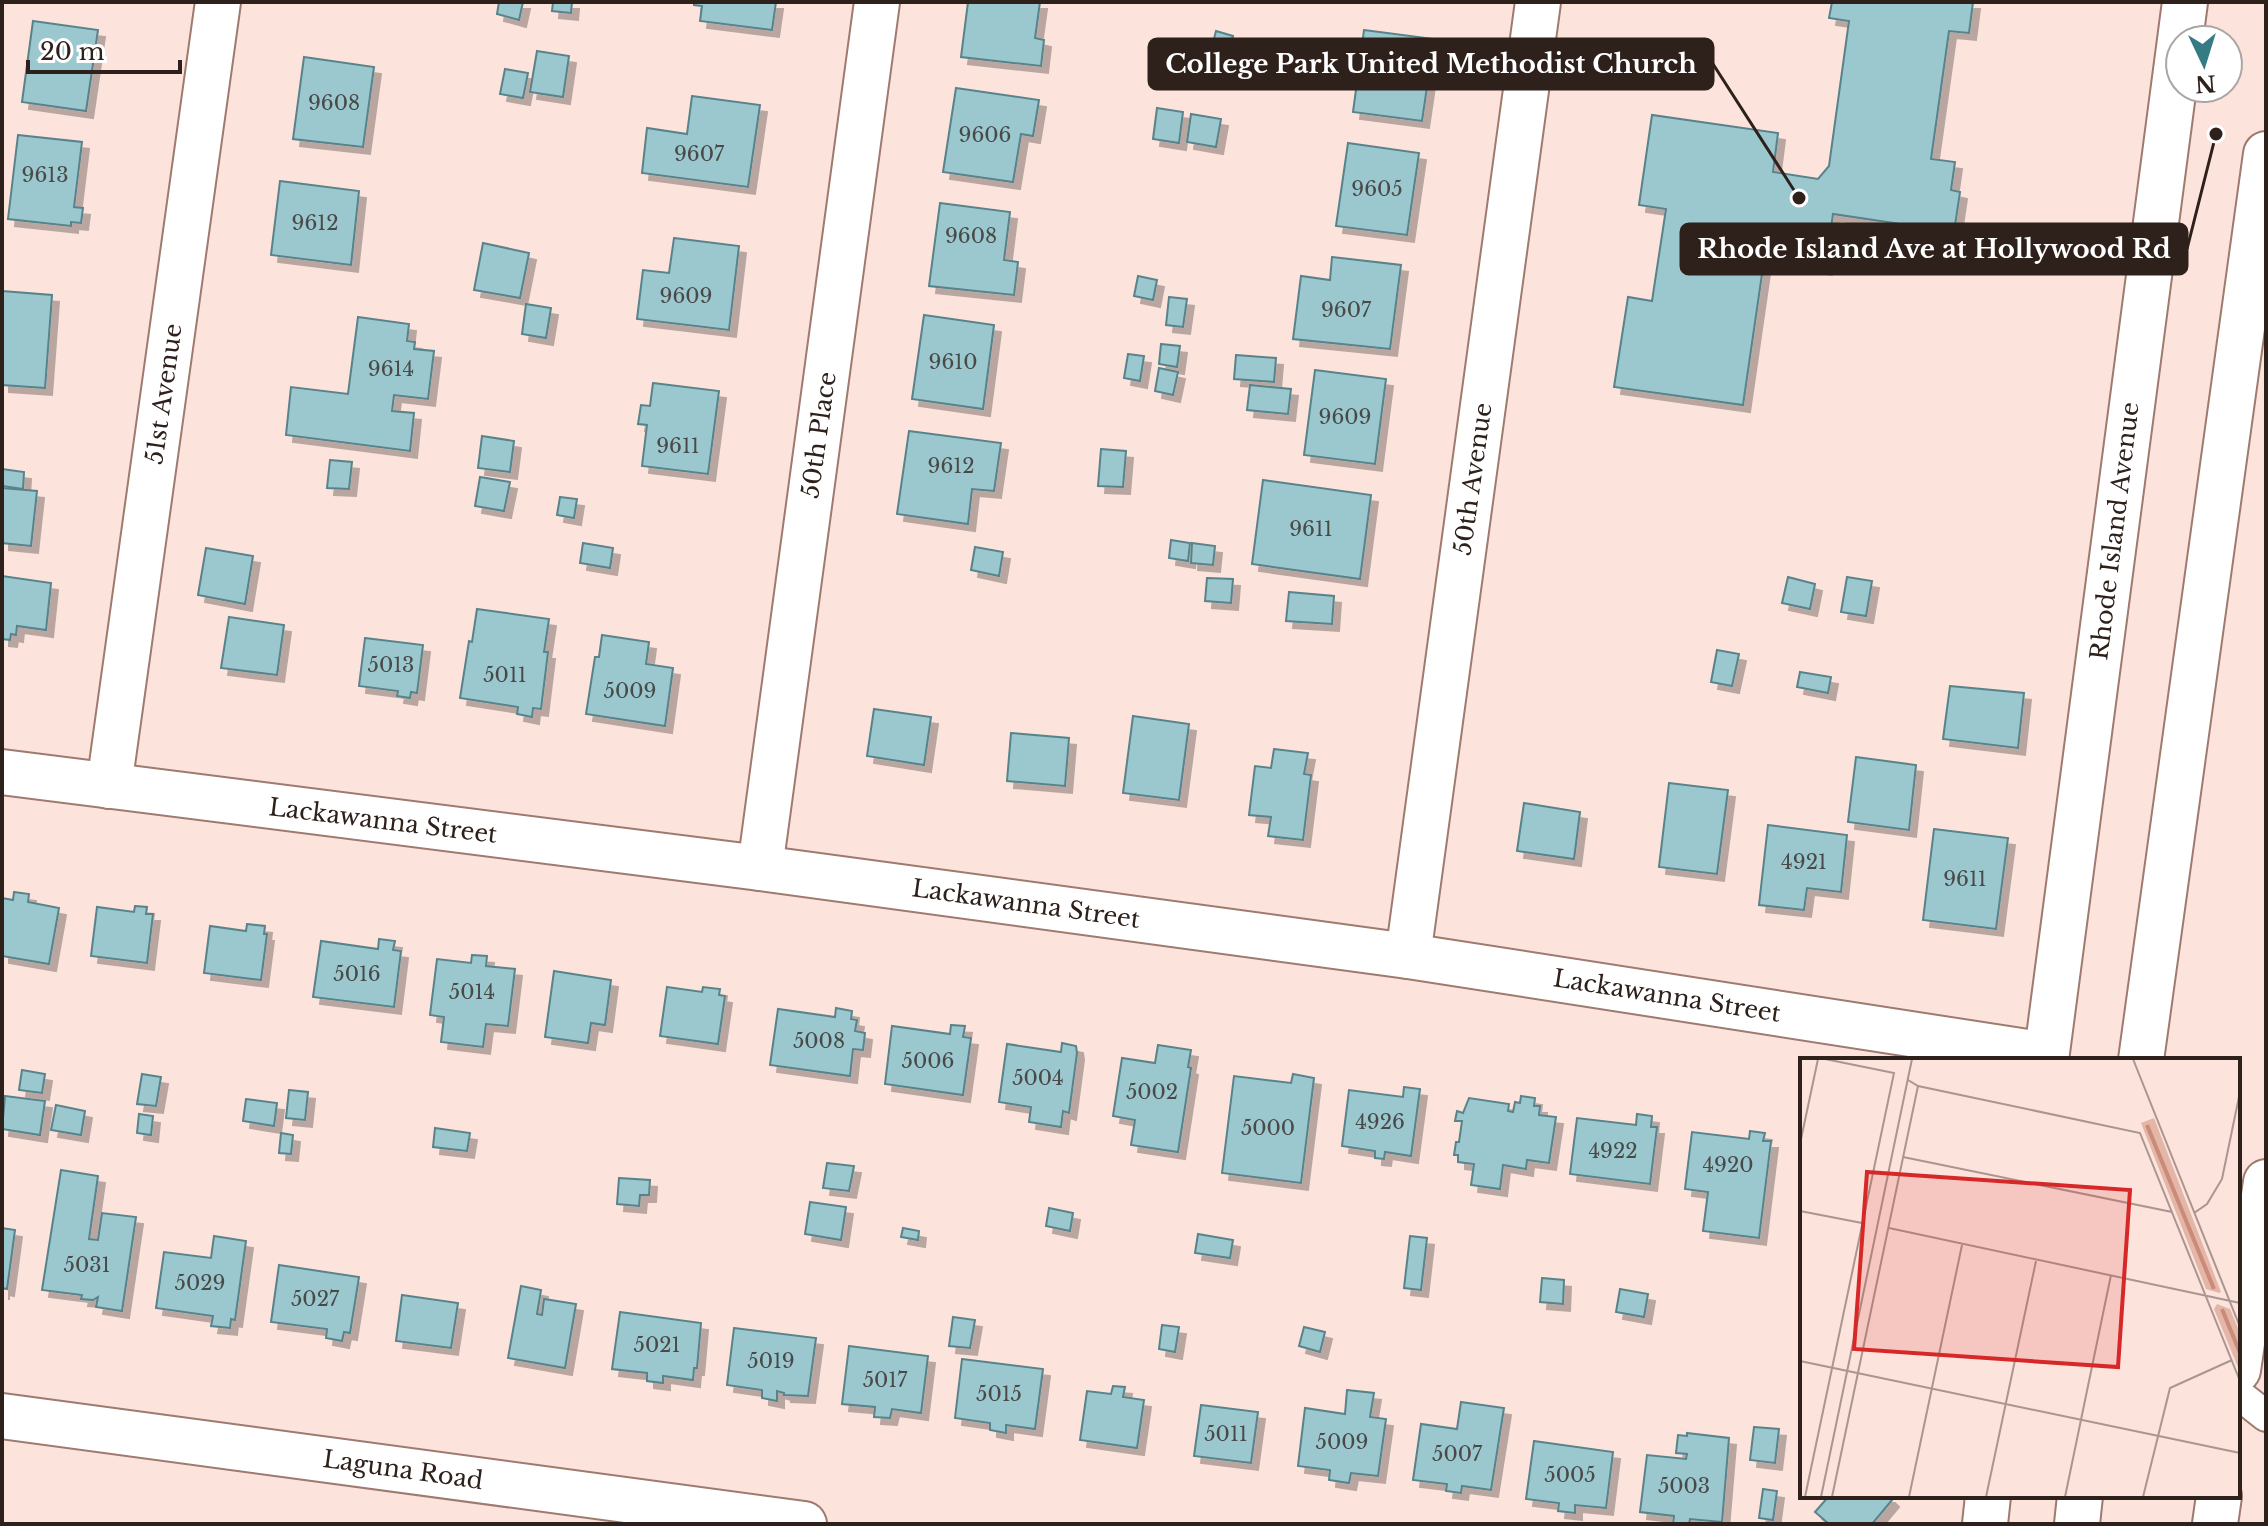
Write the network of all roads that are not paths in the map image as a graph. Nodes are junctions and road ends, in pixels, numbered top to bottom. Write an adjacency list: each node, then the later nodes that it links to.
1 (218, 2): 7 (street, 51st Avenue)
2 (877, 2): 8 (street, 50th Place)
3 (1538, 2): 9 (street, 50th Avenue)
4 (2185, 2): 10 (street, Rhode Island Avenue)
5 (2266, 154): 11 (street)
6 (2, 772): 7 (street, Lackawanna Street)
7 (109, 786): 8 (street, Lackawanna Street)
8 (760, 868): 9 (street, Lackawanna Street)
9 (1408, 956): 10 (street, Lackawanna Street)
10 (2046, 1058)
11 (2141, 1058)
12 (2266, 1182): 13 (street)
13 (2240, 1357)
14 (2240, 1396): 16 (lane)
15 (2, 1416): 20 (street, Laguna Road)
16 (2266, 1416)
17 (1988, 1498): 21 (street)
18 (2080, 1498): 22 (street)
19 (2219, 1498): 23 (street)
20 (804, 1524)
21 (1985, 1524)
22 (2077, 1524)
23 (2215, 1524)

